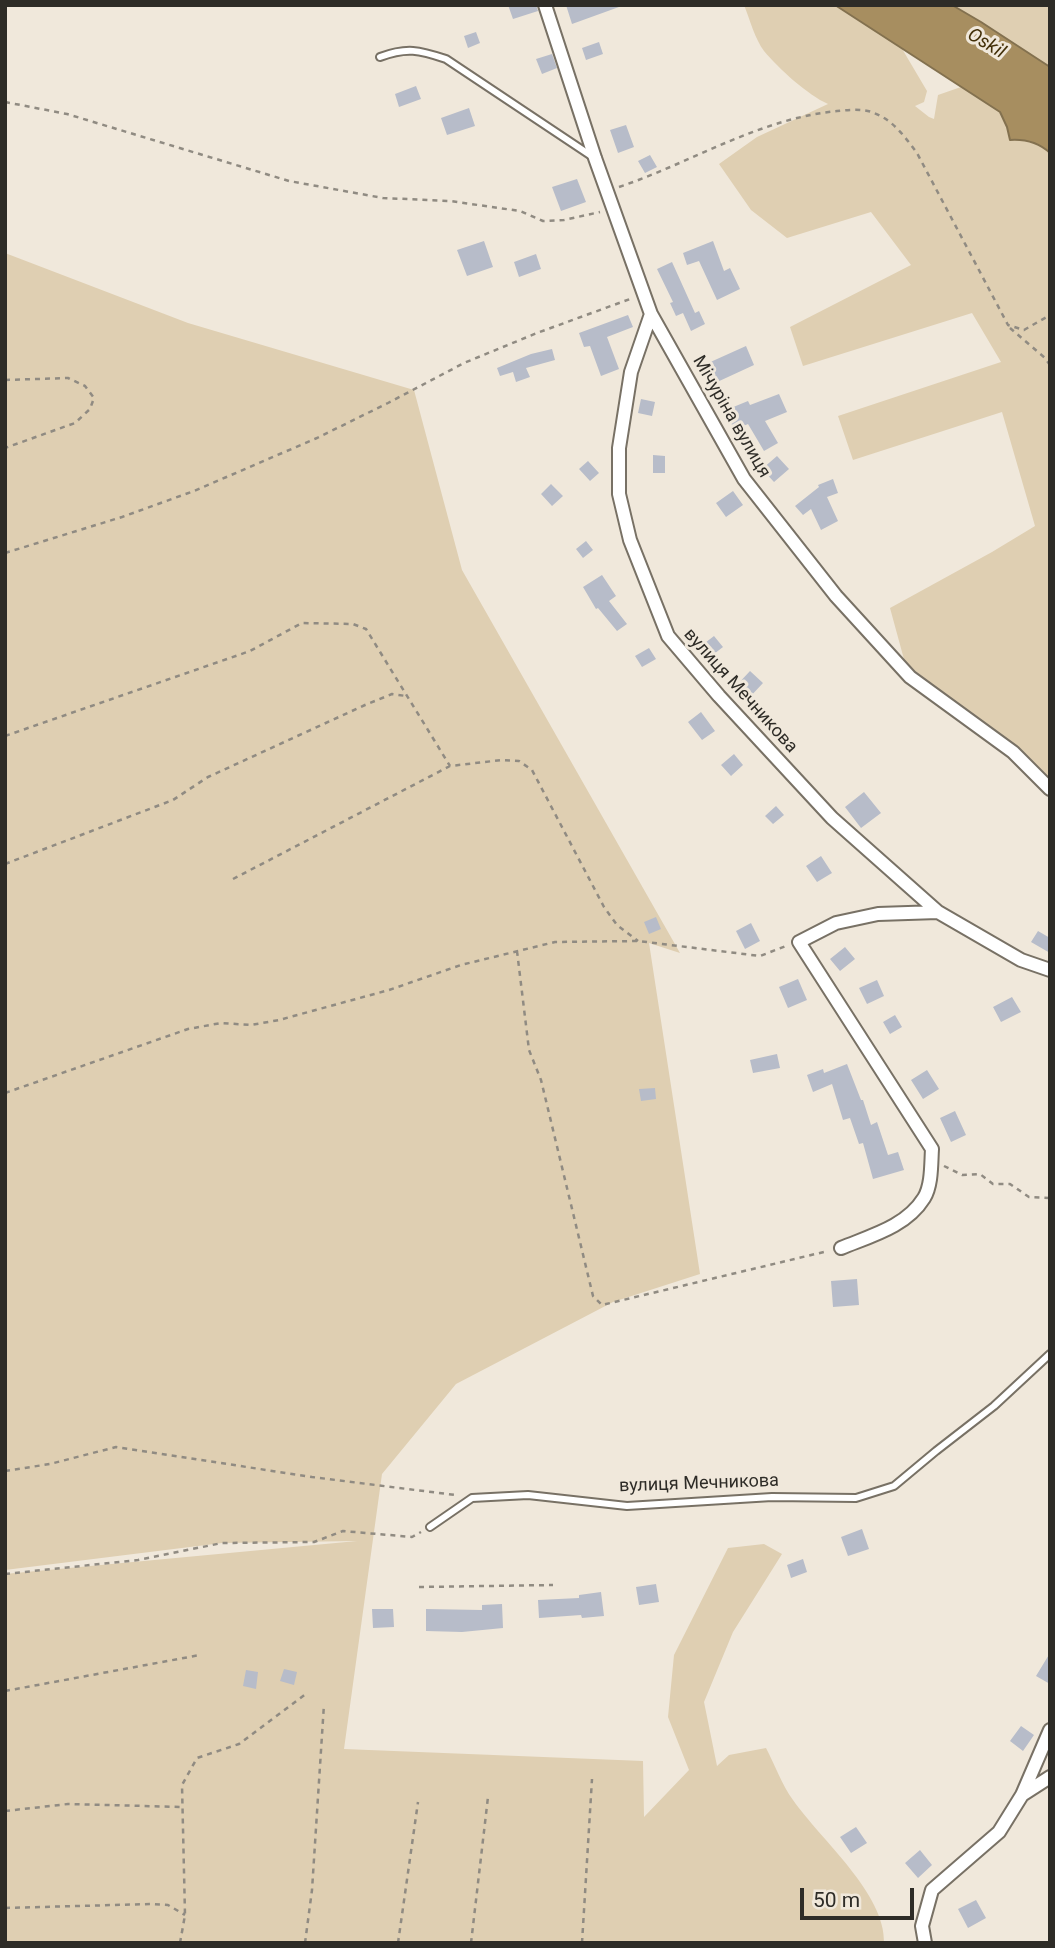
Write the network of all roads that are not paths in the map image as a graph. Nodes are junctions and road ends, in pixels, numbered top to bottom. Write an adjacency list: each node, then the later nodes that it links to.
1 (545, 5): 3 (street, Мічуріна вулиця)
2 (380, 57): 3 (lane)
3 (595, 158): 4 (street, Мічуріна вулиця)
4 (651, 314): 5 (street, Мічуріна вулиця); 6 (street, вулиця Мечникова)
5 (1050, 789)
6 (938, 912): 7 (street, вулиця Мечникова); 8 (street)
7 (1050, 970)
8 (841, 1248)
9 (1050, 1353): 10 (lane, вулиця Мечникова)
10 (430, 1527)
11 (1050, 1730): 13 (street)
12 (1050, 1777): 13 (street)
13 (1022, 1795): 14 (street)
14 (925, 1943)

